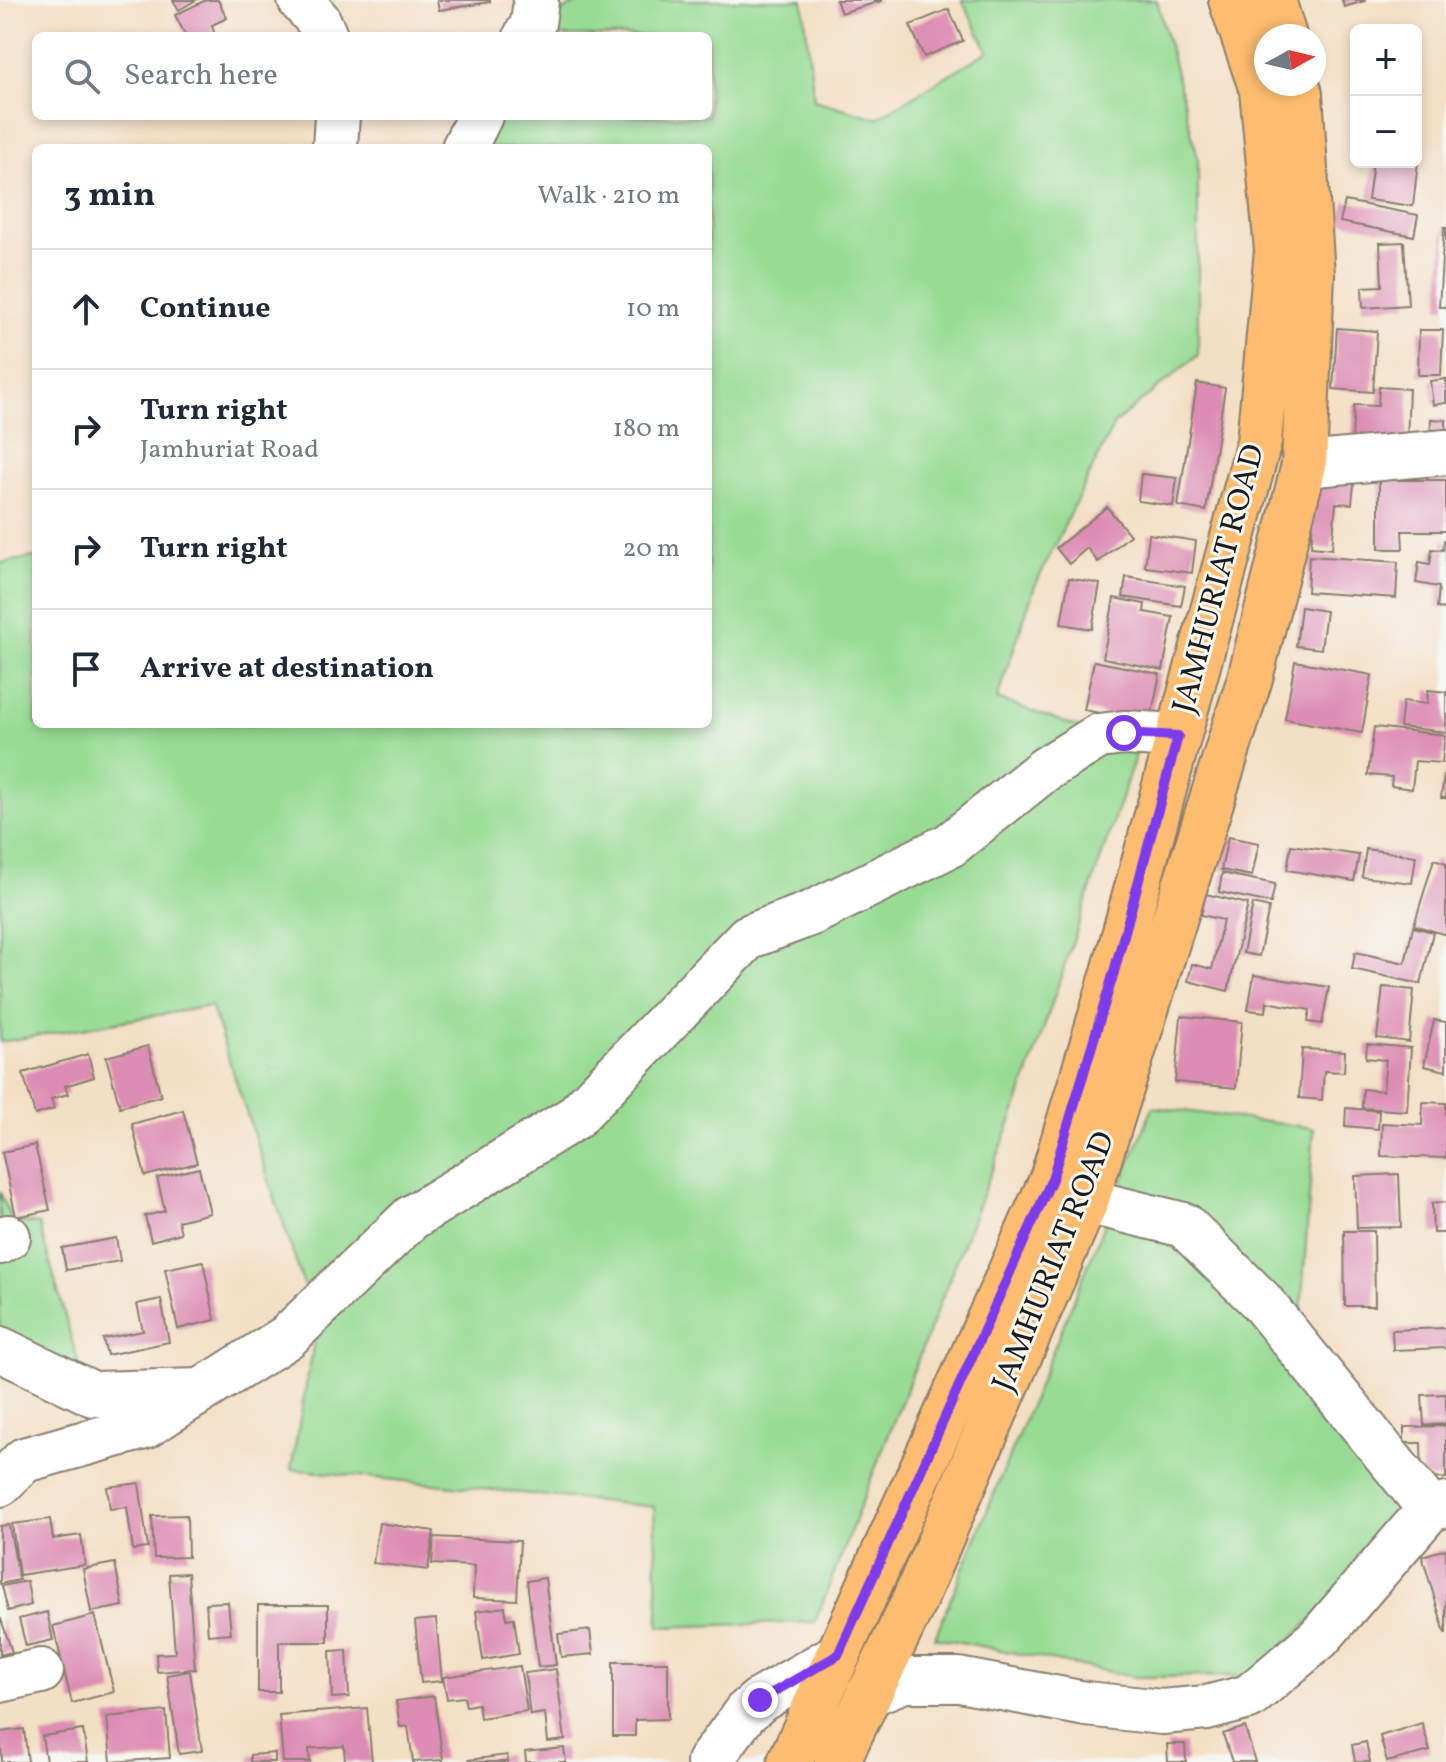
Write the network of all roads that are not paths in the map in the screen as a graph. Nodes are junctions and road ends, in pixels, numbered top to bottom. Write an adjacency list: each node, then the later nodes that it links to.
1 (300, 0): 8 (street)
2 (536, 0): 9 (street)
3 (1231, 0): 17 (main road, JAMHURIAT ROAD)
4 (1273, 0): 6 (main road)
5 (1297, 0): 7 (street)
6 (1282, 24)
7 (1290, 24)
8 (323, 32)
9 (528, 32)
10 (1300, 96): 16 (main road, JAMHURIAT ROAD)
11 (337, 120): 13 (street)
12 (478, 120): 14 (street)
13 (335, 144)
14 (466, 144)
15 (1446, 452): 16 (street)
16 (1304, 465): 18 (main road, JAMHURIAT ROAD)
17 (1178, 736): 20 (street); 23 (main road, JAMHURIAT ROAD)
18 (1086, 1201): 22 (street); 24 (main road, JAMHURIAT ROAD)
19 (0, 1349): 20 (street)
20 (204, 1391): 21 (street)
21 (0, 1484)
22 (1438, 1507): 24 (street)
23 (838, 1655): 25 (street); 26 (main road, JAMHURIAT ROAD)
24 (869, 1694): 27 (main road, JAMHURIAT ROAD)
25 (709, 1762)
26 (790, 1762)
27 (837, 1762)

